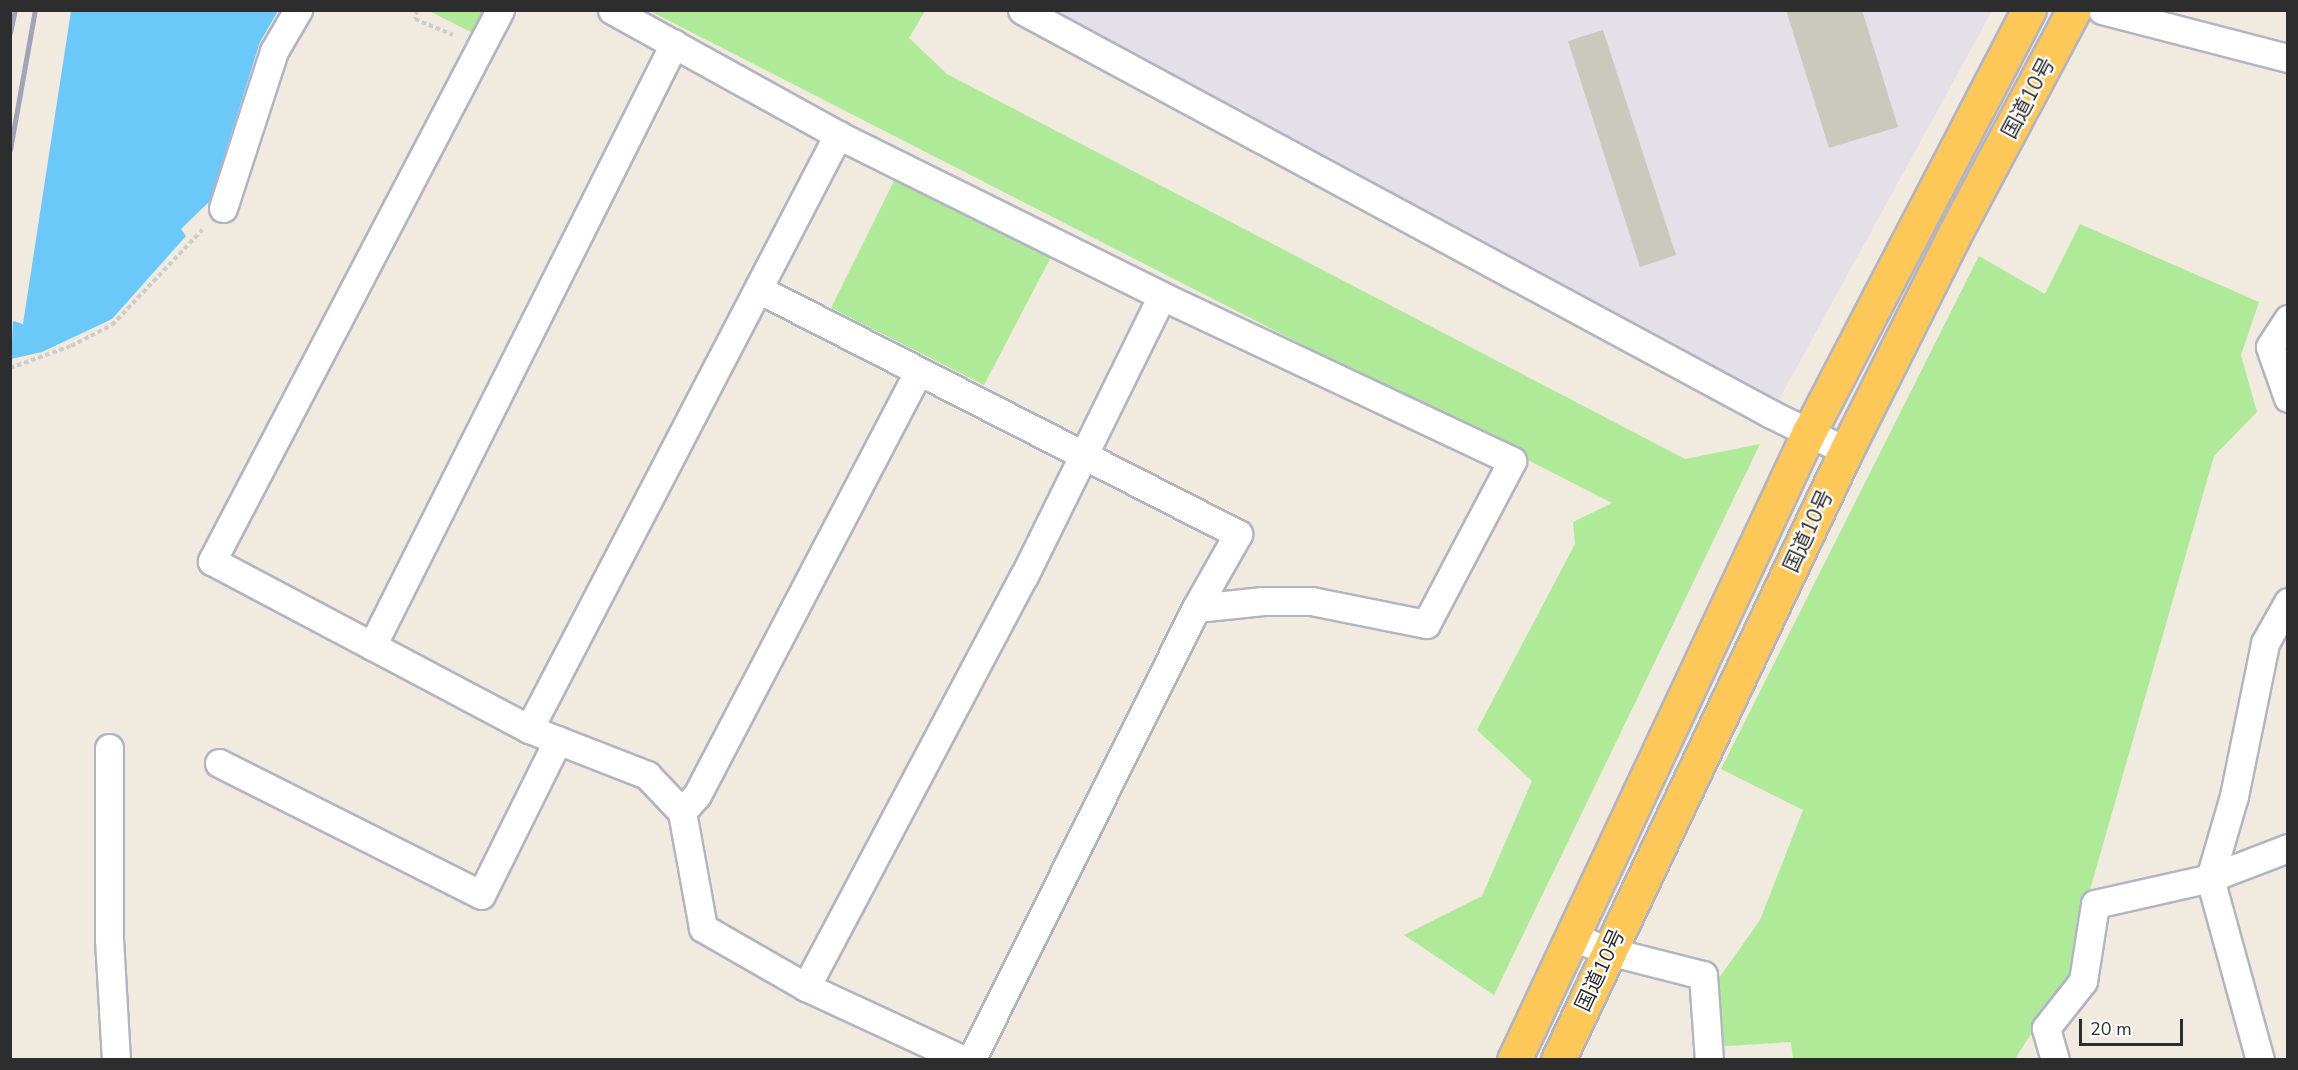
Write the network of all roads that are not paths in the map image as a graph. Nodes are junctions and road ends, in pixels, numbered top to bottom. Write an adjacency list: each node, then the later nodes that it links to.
1 (298, 10): 11 (street)
2 (500, 10): 22 (street)
3 (612, 10): 8 (street)
4 (1022, 10): 17 (street)
5 (2030, 10): 17 (highway, 国道10号)
6 (2074, 10): 18 (highway, 国道10号)
7 (2102, 10): 9 (street)
8 (675, 44): 10 (street); 22 (street)
9 (2288, 58)
10 (838, 135): 12 (street); 13 (street)
11 (223, 208)
12 (758, 289): 15 (street); 23 (street)
13 (1162, 296): 19 (street); 21 (street)
14 (2288, 319): 16 (street)
15 (918, 372): 19 (street); 27 (street)
16 (2288, 398)
17 (1809, 432): 18 (street); 30 (highway, 国道10号)
18 (1846, 451): 31 (highway, 国道10号)
19 (1083, 458): 21 (street); 32 (street)
20 (2288, 603): 29 (street)
21 (1196, 608): 35 (street)
22 (372, 646): 23 (street)
23 (529, 729): 24 (street)
24 (558, 740): 26 (street); 27 (street)
25 (109, 748): 33 (street)
26 (219, 763)
27 (682, 812): 32 (street)
28 (2288, 848): 29 (street)
29 (2210, 878): 39 (street); 40 (street)
30 (1570, 936): 31 (street); 36 (highway, 国道10号)
31 (1608, 951): 37 (highway, 国道10号); 38 (street)
32 (806, 987): 34 (street)
33 (116, 1059)
34 (964, 1059)
35 (971, 1059)
36 (1514, 1059)
37 (1558, 1059)
38 (1709, 1059)
39 (2055, 1059)
40 (2260, 1059)

